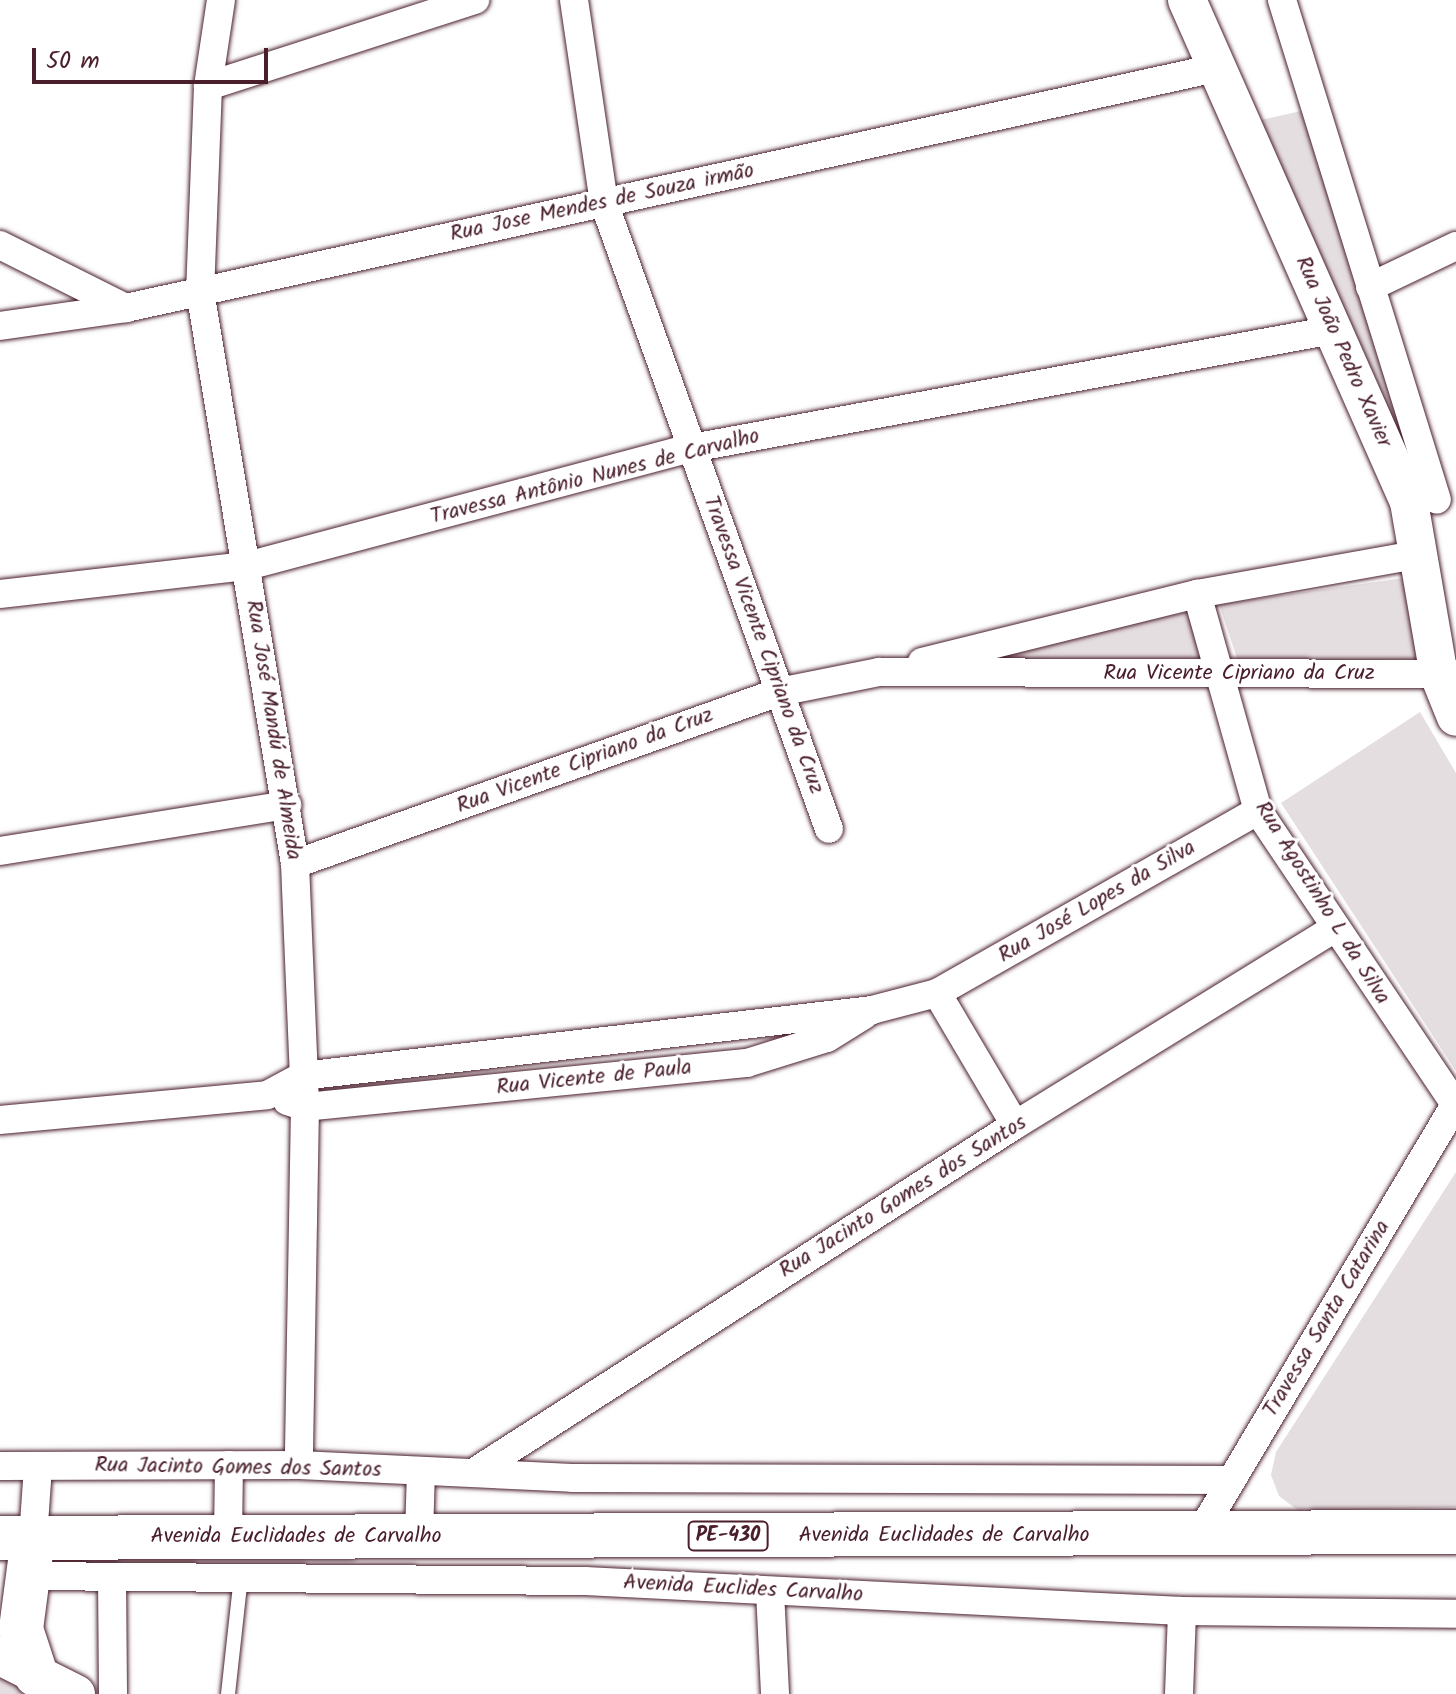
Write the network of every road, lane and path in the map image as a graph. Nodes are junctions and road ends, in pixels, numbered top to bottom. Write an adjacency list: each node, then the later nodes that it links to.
1 (221, 0): 7 (street, Rua José Mandú de Almeida)
2 (475, 0): 7 (street)
3 (574, 0): 8 (street, Travessa Vicente Cipriano da Cruz)
4 (1187, 0): 6 (street, Rua João Pedro Xavier)
5 (1282, 0): 11 (street, Rua João Pedro Xavier)
6 (1216, 68): 8 (street, Rua Jose Mendes de Souza irmão); 15 (street, Rua João Pedro Xavier)
7 (208, 86): 12 (street, Rua José Mandú de Almeida)
8 (604, 203): 12 (street, Rua Jose Mendes de Souza irmão); 16 (street, Travessa Vicente Cipriano da Cruz)
9 (0, 245): 13 (street)
10 (1456, 246): 11 (street)
11 (1370, 287): 17 (street, Rua João Pedro Xavier)
12 (200, 291): 13 (street, Rua Jose Mendes de Souza irmão); 19 (street, Rua José Mandú de Almeida)
13 (126, 308): 14 (street, Rua Jose Mendes de Souza irmão)
14 (0, 326)
15 (1333, 330): 16 (street, Travessa Antônio Nunes de Carvalho); 17 (street, Rua João Pedro Xavier)
16 (692, 448): 19 (street, Travessa Antônio Nunes de Carvalho); 25 (street, Travessa Vicente Cipriano da Cruz)
17 (1434, 501): 18 (street, Rua João Pedro Xavier)
18 (1421, 554): 21 (street, Rua Vicente Cipriano da Cruz); 24 (street, Rua João Pedro Xavier)
19 (247, 566): 20 (street, Travessa Antônio Nunes de Carvalho); 27 (street, Rua José Mandú de Almeida)
20 (0, 594)
21 (1197, 594): 22 (street, Rua Vicente Cipriano da Cruz); 23 (street, Rua Agostinho L da Silva)
22 (879, 672): 23 (street, Rua Vicente Cipriano da Cruz); 25 (street, Rua Vicente Cipriano da Cruz)
23 (1220, 674): 24 (street, Rua Vicente Cipriano da Cruz); 28 (street, Rua Agostinho L da Silva)
24 (1448, 675): 26 (street, Rua João Pedro Xavier)
25 (779, 692): 29 (street, Travessa Vicente Cipriano da Cruz); 31 (street, Rua Vicente Cipriano da Cruz)
26 (1456, 717)
27 (287, 805): 30 (street); 31 (street, Rua José Mandú de Almeida)
28 (1258, 811): 32 (street, Rua Agostinho L da Silva); 33 (street, Rua José Lopes da Silva)
29 (829, 829)
30 (0, 851)
31 (295, 864): 35 (street, Rua José Mandú de Almeida)
32 (1334, 929): 37 (street, Rua Agostinho L da Silva); 40 (street, Rua Jacinto Gomes dos Santos)
33 (937, 993): 34 (street, Rua Vicente de Paula); 40 (street)
34 (872, 1010): 35 (street, Rua Vicente de Paula); 38 (street, Rua Vicente de Paula)
35 (302, 1076): 36 (street); 38 (street, Rua José Mandú de Almeida)
36 (267, 1095): 38 (street); 39 (street)
37 (1455, 1104): 47 (street, Travessa Santa Catarina)
38 (305, 1107): 42 (street, Rua José Mandú de Almeida)
39 (0, 1120)
40 (1015, 1125): 46 (street, Rua Jacinto Gomes dos Santos)
41 (229, 1465): 42 (street, Rua Jacinto Gomes dos Santos); 44 (street, Rua Jacinto Gomes dos Santos); 50 (street)
42 (299, 1465): 45 (street, Rua Jacinto Gomes dos Santos)
43 (0, 1466): 44 (street, Rua Jacinto Gomes dos Santos)
44 (38, 1466): 53 (street)
45 (421, 1471): 46 (street, Rua Jacinto Gomes dos Santos); 51 (street)
46 (476, 1471): 47 (street, Rua Jacinto Gomes dos Santos)
47 (1230, 1480): 49 (street, Travessa Santa Catarina)
48 (1456, 1532): 49 (highway, Avenida Euclidades de Carvalho / PE-430)
49 (1199, 1535): 52 (highway, Avenida Euclidades de Carvalho / PE-430)
50 (228, 1536): 51 (highway, Avenida Euclidades de Carvalho / PE-430); 53 (highway, Avenida Euclidades de Carvalho / PE-430)
51 (419, 1537): 52 (highway, Avenida Euclidades de Carvalho / PE-430)
52 (585, 1537): 56 (street)
53 (21, 1551): 55 (street, Avenida Euclides Carvalho); 60 (highway)
54 (241, 1576): 55 (street, Avenida Euclides Carvalho); 56 (street, Avenida Euclides Carvalho); 63 (lane)
55 (112, 1578): 62 (street)
56 (585, 1581): 57 (street, Avenida Euclides Carvalho)
57 (770, 1591): 58 (street, Avenida Euclides Carvalho); 64 (street)
58 (1182, 1611): 59 (street, Avenida Euclides Carvalho); 65 (street)
59 (1456, 1614)
60 (18, 1666): 61 (street)
61 (76, 1694)
62 (113, 1694)
63 (228, 1694)
64 (775, 1694)
65 (1179, 1694)

